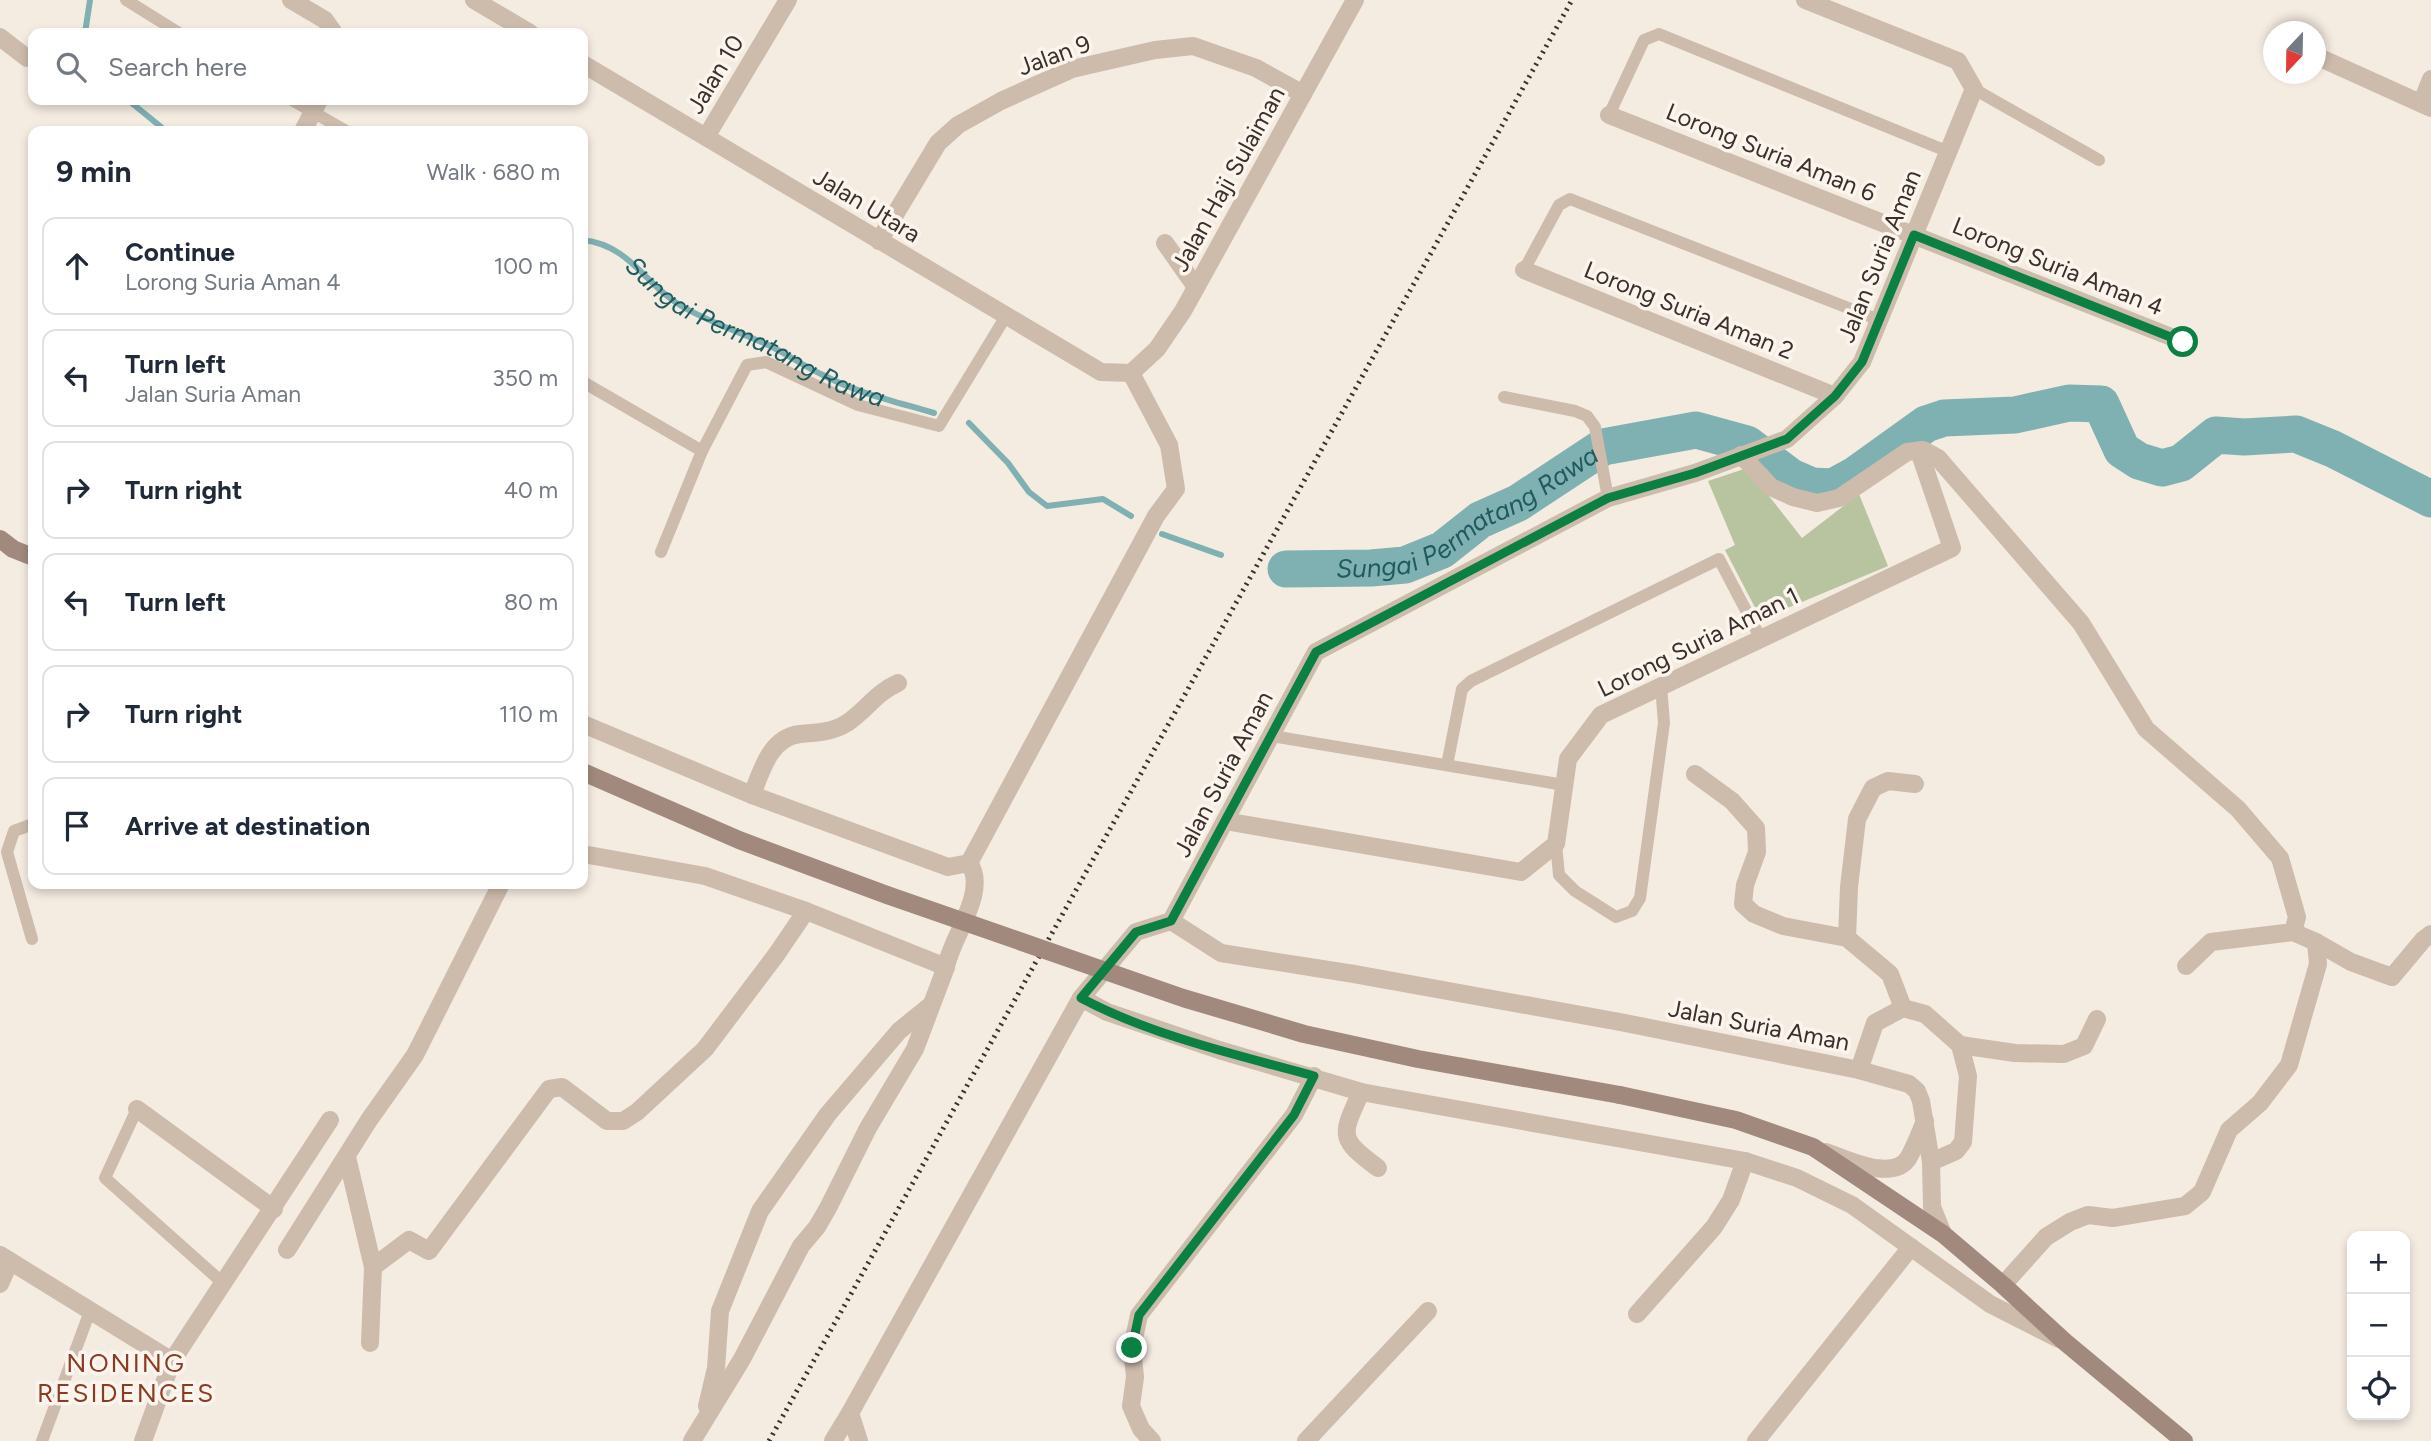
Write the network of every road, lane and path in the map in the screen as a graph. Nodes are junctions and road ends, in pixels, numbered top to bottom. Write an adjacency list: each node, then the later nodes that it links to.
1 (126, 0): 7 (lane)
2 (291, 0): 8 (street)
3 (474, 0): 9 (street)
4 (788, 0): 22 (street, Jalan 10)
5 (1355, 0): 16 (street, Jalan Haji Sulaiman)
6 (1805, 0): 15 (street)
7 (171, 28)
8 (331, 28)
9 (522, 28)
10 (0, 37): 11 (street)
11 (27, 58)
12 (2326, 61): 18 (street)
13 (588, 67): 22 (street, Jalan Utara)
14 (2431, 79): 18 (street)
15 (1975, 89): 23 (street, Jalan Suria Aman); 24 (lane)
16 (1303, 94): 26 (street, Jalan 9); 29 (street, Jalan Haji Sulaiman)
17 (316, 106): 20 (street); 21 (lane)
18 (2428, 106)
19 (1609, 115): 23 (lane); 25 (street, Lorong Suria Aman 6)
20 (306, 126)
21 (340, 126)
22 (705, 137): 26 (street, Jalan Utara)
23 (1949, 152): 25 (street, Jalan Suria Aman)
24 (2099, 160)
25 (1914, 235): 31 (street, Jalan Suria Aman); 32 (street, Lorong Suria Aman 4)
26 (879, 241): 30 (street, Jalan Utara)
27 (1165, 243): 29 (street)
28 (1524, 270): 31 (lane); 35 (street, Lorong Suria Aman 2)
29 (1196, 288): 33 (street, Jalan Haji Sulaiman)
30 (1006, 316): 33 (street, Jalan Utara); 37 (lane)
31 (1880, 320): 35 (street, Jalan Suria Aman)
32 (2183, 342)
33 (1131, 373): 59 (street)
34 (588, 385): 37 (lane)
35 (1835, 396): 39 (street, Jalan Suria Aman)
36 (1504, 397): 40 (lane)
37 (702, 451): 42 (lane)
38 (1919, 451): 39 (street); 44 (street, Lorong Suria Aman 1); 63 (street)
39 (1741, 455): 40 (street, Jalan Suria Aman)
40 (1608, 498): 48 (street, Jalan Suria Aman)
41 (0, 539): 43 (street)
42 (661, 552)
43 (28, 555)
44 (1761, 639): 46 (street, Lorong Suria Aman 1); 49 (lane)
45 (898, 683): 54 (street)
46 (1661, 686): 53 (street, Lorong Suria Aman 1); 57 (lane)
47 (588, 726): 54 (street)
48 (1272, 736): 49 (lane); 55 (street, Jalan Suria Aman)
49 (1447, 765): 53 (lane)
50 (588, 774): 81 (street, bridge)
51 (1695, 774): 65 (street)
52 (1915, 784): 65 (street)
53 (1564, 785): 57 (street, Lorong Suria Aman 1)
54 (752, 795): 59 (street)
55 (1225, 821): 57 (street); 62 (street, Jalan Suria Aman)
56 (28, 826): 66 (lane)
57 (1556, 844)
58 (588, 855): 61 (street)
59 (969, 863): 69 (street)
60 (498, 889): 82 (street)
61 (806, 911): 69 (street); 91 (street)
62 (1171, 921): 70 (street); 75 (street, Jalan Suria Aman)
63 (2293, 932): 67 (street); 68 (street)
64 (2431, 934): 67 (street)
65 (1847, 938): 72 (street)
66 (32, 939)
67 (2316, 943): 94 (street)
68 (2186, 966)
69 (946, 967): 71 (street)
70 (1081, 998): 76 (street); 101 (street)
71 (931, 1005): 102 (street); 102 (street)
72 (1903, 1008): 74 (street); 75 (street)
73 (2097, 1019): 74 (street)
74 (1960, 1045): 84 (street)
75 (1859, 1070): 80 (street, Jalan Suria Aman)
76 (1314, 1076): 77 (street); 109 (street)
77 (1361, 1092): 83 (street); 85 (street)
78 (137, 1109): 86 (street); 93 (lane)
79 (330, 1120): 86 (street)
80 (1925, 1121): 81 (street); 84 (street, Jalan Suria Aman)
81 (1813, 1147): 87 (street)
82 (347, 1157): 89 (street); 91 (street)
83 (1745, 1161): 88 (street); 97 (street)
84 (1931, 1162): 87 (street, Jalan Suria Aman)
85 (1378, 1168)
86 (274, 1209): 93 (street)
87 (1943, 1234): 94 (street)
88 (1911, 1247): 98 (street); 103 (street)
89 (287, 1250)
90 (5, 1258): 92 (street); 95 (street)
91 (373, 1267): 99 (street)
92 (0, 1284)
93 (223, 1284): 100 (street)
94 (2003, 1285): 98 (street)
95 (90, 1311): 100 (street); 104 (lane)
96 (1428, 1311): 110 (street)
97 (1637, 1314)
98 (2065, 1342): 111 (street)
99 (370, 1343)
100 (172, 1361): 105 (street)
101 (850, 1413): 107 (street); 108 (street)
102 (703, 1423): 106 (street)
103 (1765, 1438)
104 (42, 1441)
105 (143, 1441)
106 (692, 1441)
107 (833, 1441)
108 (859, 1441)
109 (1152, 1441)
110 (1306, 1441)
111 (2184, 1441)

